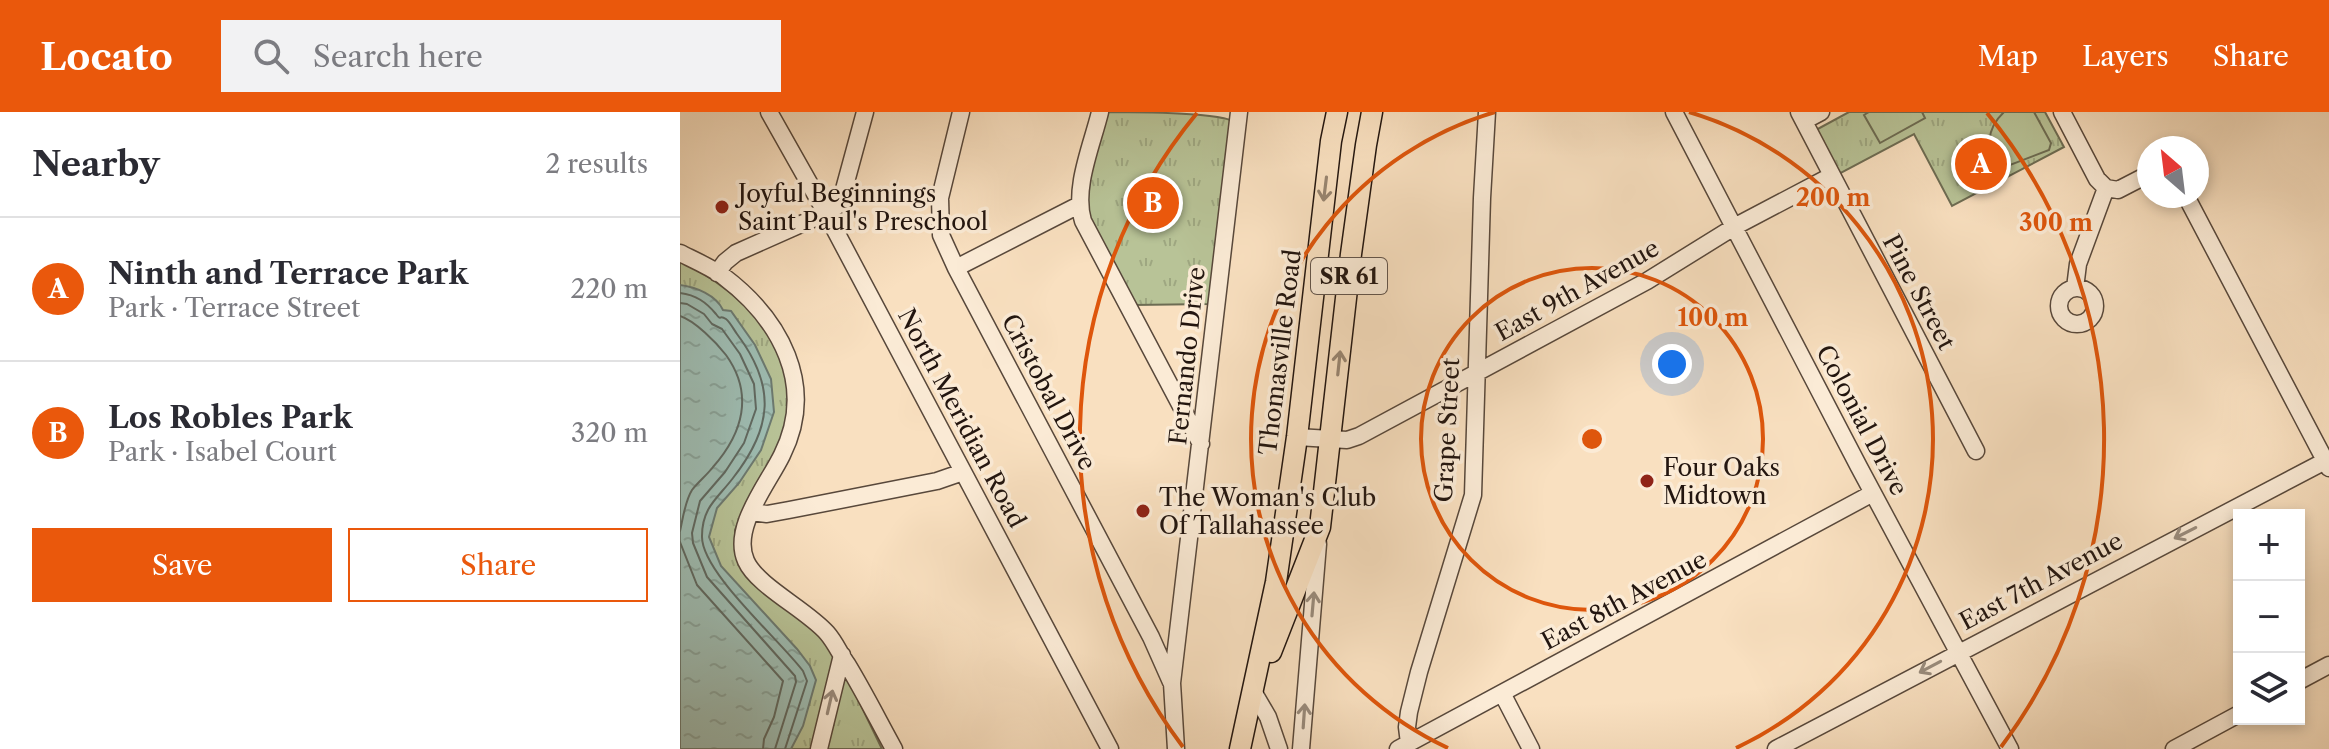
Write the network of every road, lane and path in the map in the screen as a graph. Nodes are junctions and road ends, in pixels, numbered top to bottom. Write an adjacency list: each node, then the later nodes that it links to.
1 (769, 112): 19 (street, North Meridian Road)
2 (865, 112): 19 (street)
3 (961, 112): 24 (street, Cristobal Drive)
4 (1100, 112): 17 (street)
5 (1221, 112): 12 (street)
6 (1337, 112): 22 (main road, Thomasville Road / SR 61, one-way to 22)
7 (1372, 112): 23 (main road, Thomasville Road / SR 61)
8 (1487, 112): 27 (street, Grape Street)
9 (1674, 112): 20 (street, Colonial Drive)
10 (1821, 112): 13 (street)
11 (2062, 112): 16 (street)
12 (1238, 114): 30 (street, Fernando Drive)
13 (1801, 117): 14 (street, Pine Street)
14 (1831, 176): 20 (street, East 9th Avenue); 31 (street, Pine Street)
15 (2137, 180): 16 (street)
16 (2106, 188): 26 (street)
17 (1079, 205): 24 (street); 30 (street)
18 (2192, 208): 32 (street)
19 (826, 213): 25 (street); 33 (street, North Meridian Road)
20 (1734, 227): 27 (street, East 9th Avenue); 34 (street, Colonial Drive)
21 (680, 253): 25 (street)
22 (1317, 253): 23 (main road); 28 (main road, Thomasville Road / SR 61)
23 (1351, 254): 29 (main road, Thomasville Road / SR 61, one-way to 23)
24 (956, 268): 41 (street, Cristobal Drive)
25 (717, 273): 35 (street)
26 (2075, 288)
27 (1475, 373): 29 (street, East 9th Avenue); 45 (street, Grape Street)
28 (1297, 437): 29 (street, East 9th Avenue); 42 (main road, Thomasville Road / SR 61)
29 (1331, 440): 36 (main road, Thomasville Road / SR 61)
30 (1201, 444): 41 (street, Fernando Drive)
31 (1976, 451)
32 (2328, 463): 37 (street, East 7th Avenue, one-way to 37)
33 (963, 472): 35 (street); 48 (street, North Meridian Road)
34 (1873, 493): 37 (street, Colonial Drive); 43 (street, East 8th Avenue)
35 (751, 512): 38 (street)
36 (1320, 527): 42 (main road, Thomasville Road / SR 61); 52 (street, one-way to 36)
37 (1958, 651): 54 (street, East 7th Avenue, one-way to 54); 55 (street, Colonial Drive)
38 (842, 655): 46 (street, one-way to 38); 47 (street)
39 (2329, 665): 40 (street)
40 (2305, 678)
41 (1172, 683): 49 (street, Fernando Drive)
42 (1254, 693): 50 (main road, Thomasville Road / SR 61); 51 (street)
43 (1502, 693): 45 (street, East 8th Avenue); 53 (street)
44 (2233, 717): 56 (street)
45 (1403, 746)
46 (819, 749)
47 (894, 749)
48 (1110, 749)
49 (1176, 749)
50 (1240, 749)
51 (1279, 749)
52 (1301, 749)
53 (1531, 749)
54 (1776, 749)
55 (2010, 749)
56 (2174, 749)

